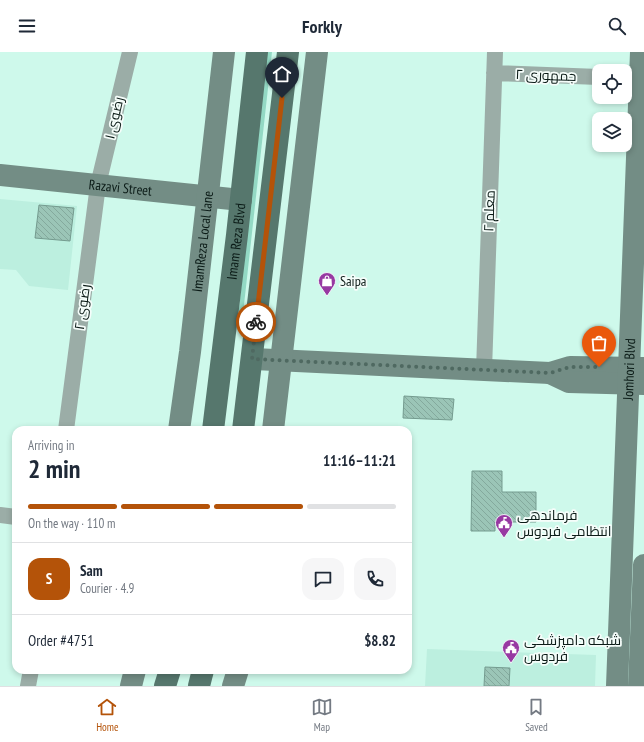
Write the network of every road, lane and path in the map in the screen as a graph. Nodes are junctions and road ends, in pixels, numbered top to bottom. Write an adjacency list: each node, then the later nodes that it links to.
1 (130, 52): 12 (street, رضوی ۱)
2 (224, 52): 13 (street, ImamReza Local lane)
3 (257, 52): 14 (main road, Imam Reza Blvd)
4 (288, 52): 16 (main road, Imam Reza Blvd)
5 (317, 52): 17 (street)
6 (495, 52): 8 (street, معلم ۲)
7 (641, 52): 10 (street, Jomhori Blvd)
8 (494, 74): 9 (street, جمهوری ۲); 18 (street, معلم ۲)
9 (592, 76)
10 (632, 78): 19 (street, Jomhori Blvd)
11 (0, 175): 12 (street, Razavi Street)
12 (98, 184): 13 (street, Razavi Street); 20 (street, رضوی ۲)
13 (208, 197): 14 (street, Razavi Street); 21 (street, ImamReza Local lane)
14 (240, 200): 15 (main road, Imam Reza Blvd)
15 (223, 357): 16 (main road); 22 (main road, Imam Reza Blvd)
16 (252, 359): 17 (street); 23 (main road, Imam Reza Blvd)
17 (282, 360): 18 (street); 24 (street)
18 (484, 370): 19 (street)
19 (636, 376): 38 (street, Jomhori Blvd)
20 (67, 426)
21 (180, 426)
22 (214, 426)
23 (244, 426)
24 (274, 426)
25 (0, 515): 26 (street)
26 (12, 516)
27 (644, 565): 39 (street)
28 (30, 674): 33 (street)
29 (134, 674): 34 (street)
30 (169, 674): 35 (main road)
31 (202, 674): 36 (main road)
32 (237, 674): 37 (street)
33 (28, 686)
34 (131, 686)
35 (166, 686)
36 (199, 686)
37 (233, 686)
38 (617, 686)
39 (640, 686)

